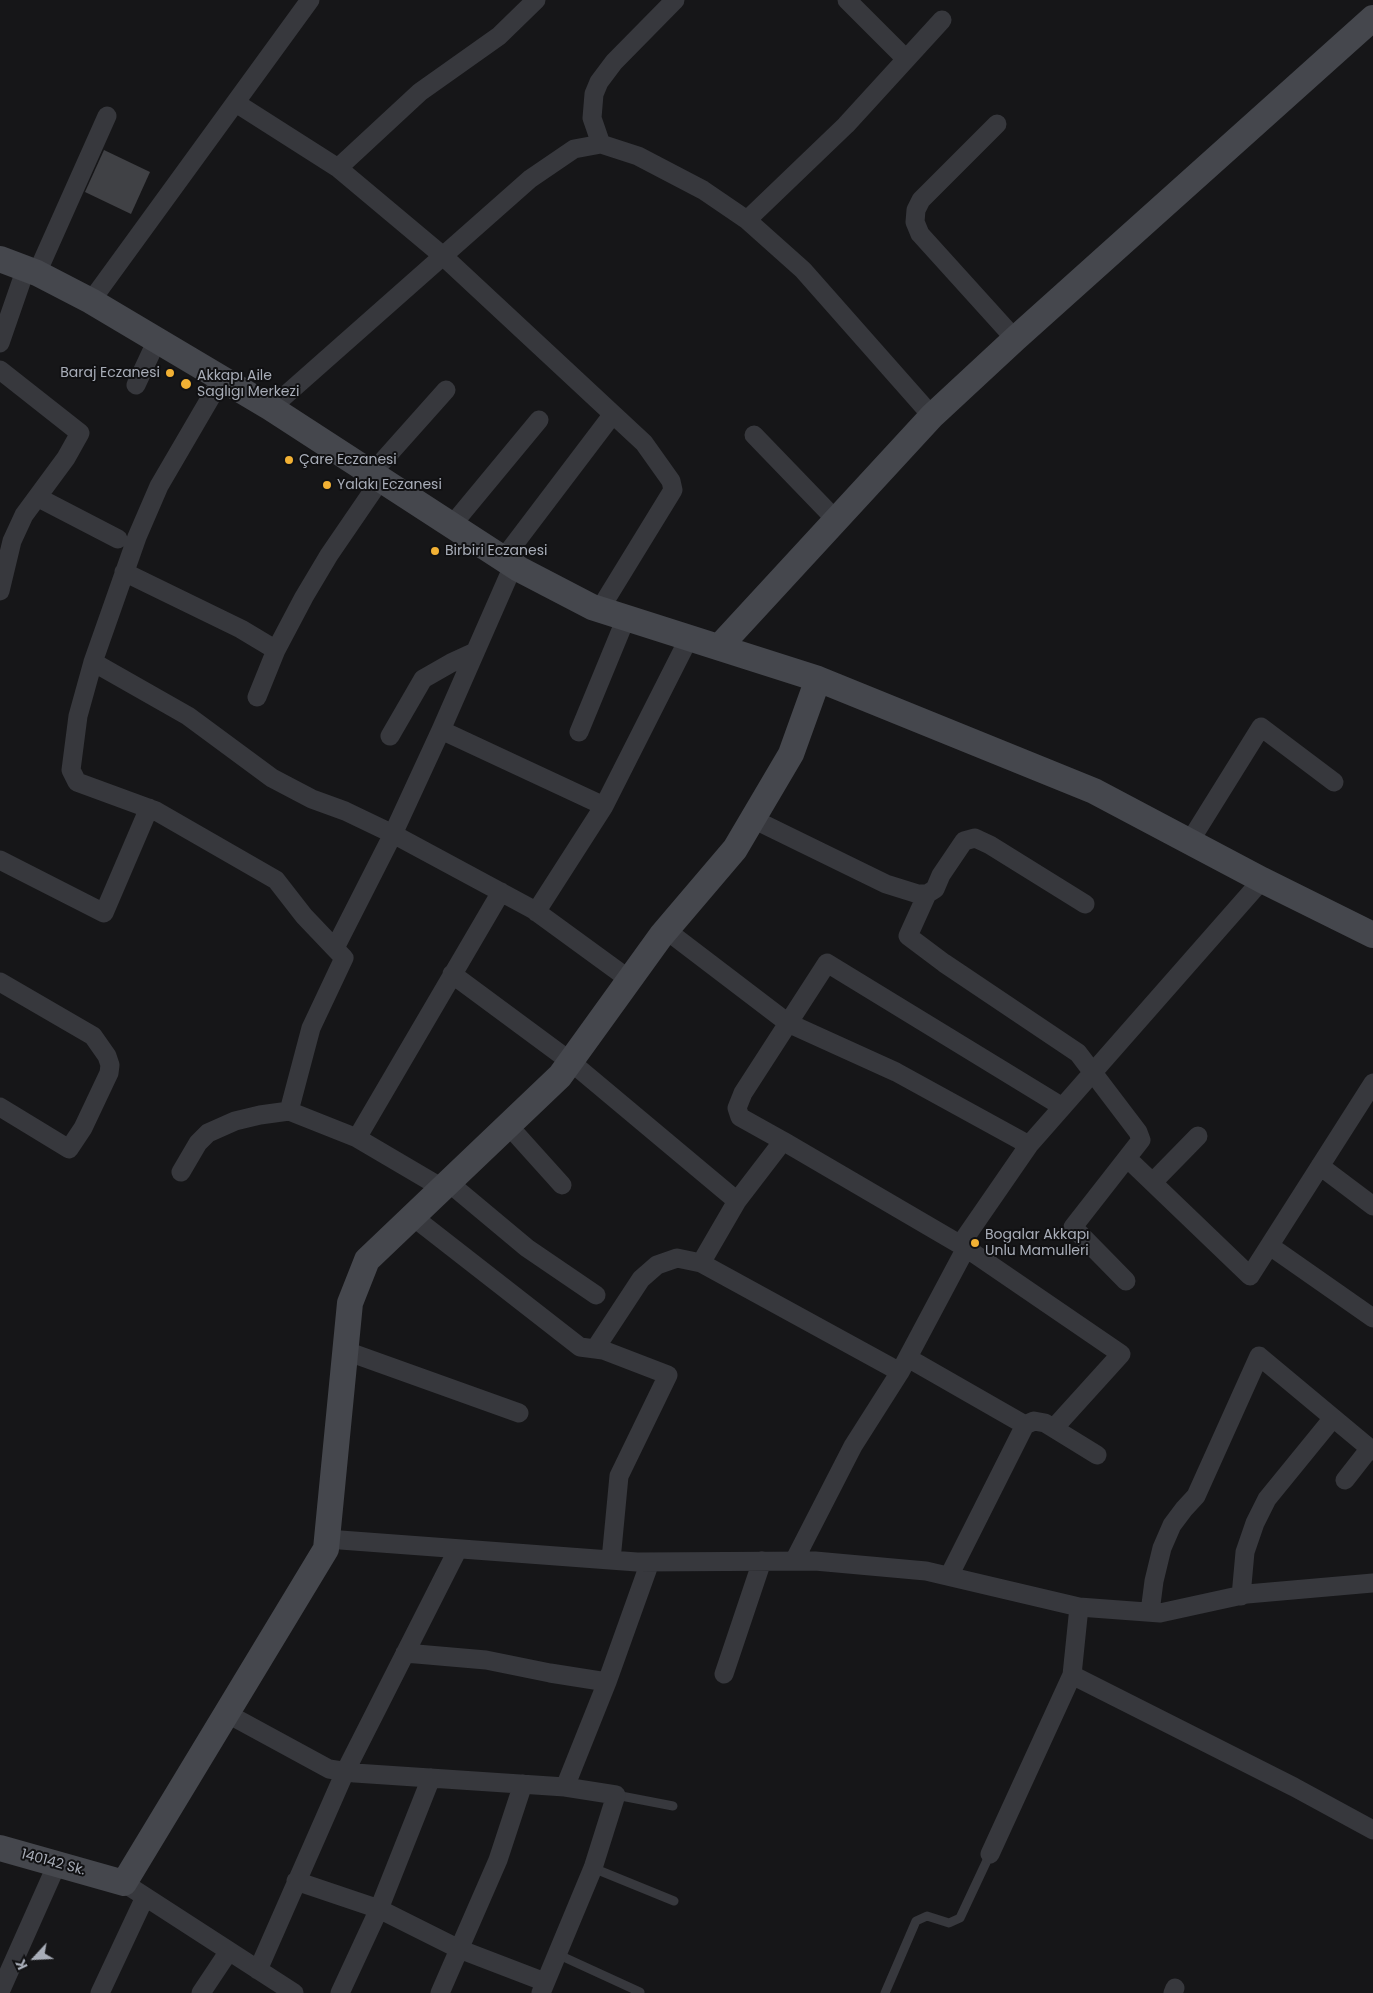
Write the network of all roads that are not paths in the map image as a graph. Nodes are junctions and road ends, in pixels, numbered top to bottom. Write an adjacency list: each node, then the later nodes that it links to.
1 (310, 0): 8 (street)
2 (536, 0): 12 (street)
3 (675, 0): 11 (street)
4 (847, 0): 7 (street)
5 (1373, 18): 18 (main road)
6 (942, 20): 7 (street)
7 (906, 59): 13 (street)
8 (236, 102): 12 (street); 17 (street)
9 (107, 116): 16 (street)
10 (997, 124): 18 (street)
11 (601, 144): 13 (street); 14 (street)
12 (338, 168): 14 (street)
13 (747, 220): 27 (street)
14 (443, 256): 25 (street); 26 (street)
15 (0, 258): 16 (main road)
16 (31, 270): 17 (main road); 20 (street)
17 (92, 301): 19 (main road)
18 (1015, 339): 27 (main road)
19 (157, 340): 22 (main road); 23 (street)
20 (0, 343)
21 (0, 370): 31 (street)
22 (222, 378): 25 (main road); 36 (street)
23 (136, 384)
24 (446, 390): 30 (street)
25 (271, 408): 30 (main road)
26 (613, 414): 35 (street); 38 (street)
27 (932, 416): 32 (main road)
28 (539, 420): 33 (street)
29 (754, 435): 32 (street)
30 (376, 476): 33 (main road); 42 (street)
31 (37, 497): 34 (street); 37 (street)
32 (836, 520): 41 (main road)
33 (452, 525): 35 (main road)
34 (118, 539)
35 (508, 562): 38 (main road); 43 (street)
36 (124, 572): 42 (street); 44 (street)
37 (0, 591)
38 (600, 609): 39 (main road)
39 (626, 618): 40 (main road); 48 (street)
40 (689, 638): 41 (main road); 51 (street)
41 (719, 647): 45 (main road)
42 (276, 650): 46 (street)
43 (475, 652): 47 (street); 49 (street)
44 (94, 662): 52 (street); 54 (street)
45 (818, 679): 53 (main road); 55 (main road)
46 (257, 697)
47 (441, 730): 51 (street); 54 (street)
48 (579, 732)
49 (390, 736)
50 (1334, 782): 55 (street)
51 (604, 806): 61 (street)
52 (149, 808): 56 (street); 64 (street)
53 (753, 819): 59 (street); 62 (main road)
54 (393, 834): 58 (street); 64 (street)
55 (1190, 841): 57 (main road)
56 (0, 860)
57 (1262, 880): 63 (main road); 70 (street)
58 (501, 892): 61 (street); 65 (street)
59 (927, 894): 60 (street); 70 (street)
60 (1086, 904)
61 (536, 912): 66 (street)
62 (666, 930): 66 (main road); 68 (street)
63 (1373, 935)
64 (335, 948): 74 (street)
65 (452, 974): 69 (street); 77 (street)
66 (630, 980): 69 (main road)
67 (0, 982): 73 (street)
68 (788, 1023): 72 (street); 78 (street); 79 (street)
69 (571, 1062): 75 (main road); 86 (street)
70 (1093, 1073): 72 (street); 80 (street)
71 (1373, 1083): 81 (street)
72 (1061, 1106): 79 (street)
73 (0, 1107)
74 (289, 1111): 77 (street); 82 (street)
75 (508, 1126): 84 (main road); 85 (street)
76 (1198, 1136): 83 (street)
77 (357, 1138): 84 (street)
78 (783, 1141): 86 (street); 89 (street)
79 (1029, 1145): 89 (street)
80 (1127, 1158): 83 (street); 92 (street)
81 (1320, 1166): 87 (street); 90 (street)
82 (181, 1172)
83 (1153, 1182): 90 (street)
84 (445, 1185): 88 (main road); 93 (street)
85 (562, 1185)
86 (738, 1201): 91 (street)
87 (1373, 1206)
88 (412, 1216): 95 (street); 96 (main road)
89 (963, 1246): 97 (street); 101 (street)
90 (1270, 1246): 94 (street)
91 (701, 1263): 95 (street); 97 (street)
92 (1126, 1281)
93 (596, 1295)
94 (1373, 1318)
95 (595, 1349): 107 (street)
96 (346, 1351): 98 (street); 105 (main road)
97 (904, 1365): 100 (street); 109 (street)
98 (519, 1413)
99 (1333, 1418): 102 (street); 113 (street); 115 (street)
100 (1025, 1426): 101 (street); 111 (street)
101 (1054, 1428): 103 (street)
102 (1372, 1450): 104 (street)
103 (1097, 1455)
104 (1345, 1480)
105 (327, 1539): 106 (street); 120 (main road)
106 (458, 1549): 107 (street); 116 (street)
107 (611, 1560): 110 (street)
108 (762, 1561): 109 (street); 110 (street); 117 (street)
109 (794, 1561): 111 (street)
110 (650, 1562): 119 (street)
111 (949, 1576): 114 (street)
112 (1373, 1583): 113 (street)
113 (1241, 1596): 115 (street)
114 (1078, 1607): 115 (street); 118 (street)
115 (1150, 1612)
116 (405, 1653): 119 (street); 121 (street)
117 (724, 1674)
118 (1072, 1676): 127 (street); 129 (street)
119 (608, 1682): 124 (street)
120 (226, 1713): 121 (street); 132 (main road)
121 (345, 1772): 122 (street); 133 (street)
122 (431, 1778): 123 (street); 136 (street)
123 (523, 1784): 124 (street); 137 (street)
124 (565, 1787): 125 (street)
125 (616, 1795): 126 (lane); 131 (street)
126 (673, 1806)
127 (1373, 1830)
128 (0, 1848): 130 (main road, 140142 Sk.)
129 (990, 1854): 149 (lane)
130 (57, 1864): 132 (main road, 140142 Sk.); 142 (street)
131 (593, 1868): 135 (lane); 139 (street)
132 (115, 1880): 134 (street)
133 (296, 1881): 136 (street); 140 (street)
134 (145, 1897): 138 (street); 144 (street)
135 (674, 1901)
136 (379, 1909): 137 (street); 147 (street)
137 (460, 1949): 141 (street); 148 (street)
138 (229, 1951): 140 (street); 145 (street)
139 (557, 1954): 141 (street); 143 (lane)
140 (258, 1970): 146 (street)
141 (543, 1987)
142 (0, 1992)
143 (640, 1992)
144 (100, 1993)
145 (201, 1993)
146 (294, 1993)
147 (340, 1993)
148 (440, 1993)
149 (885, 1993)

